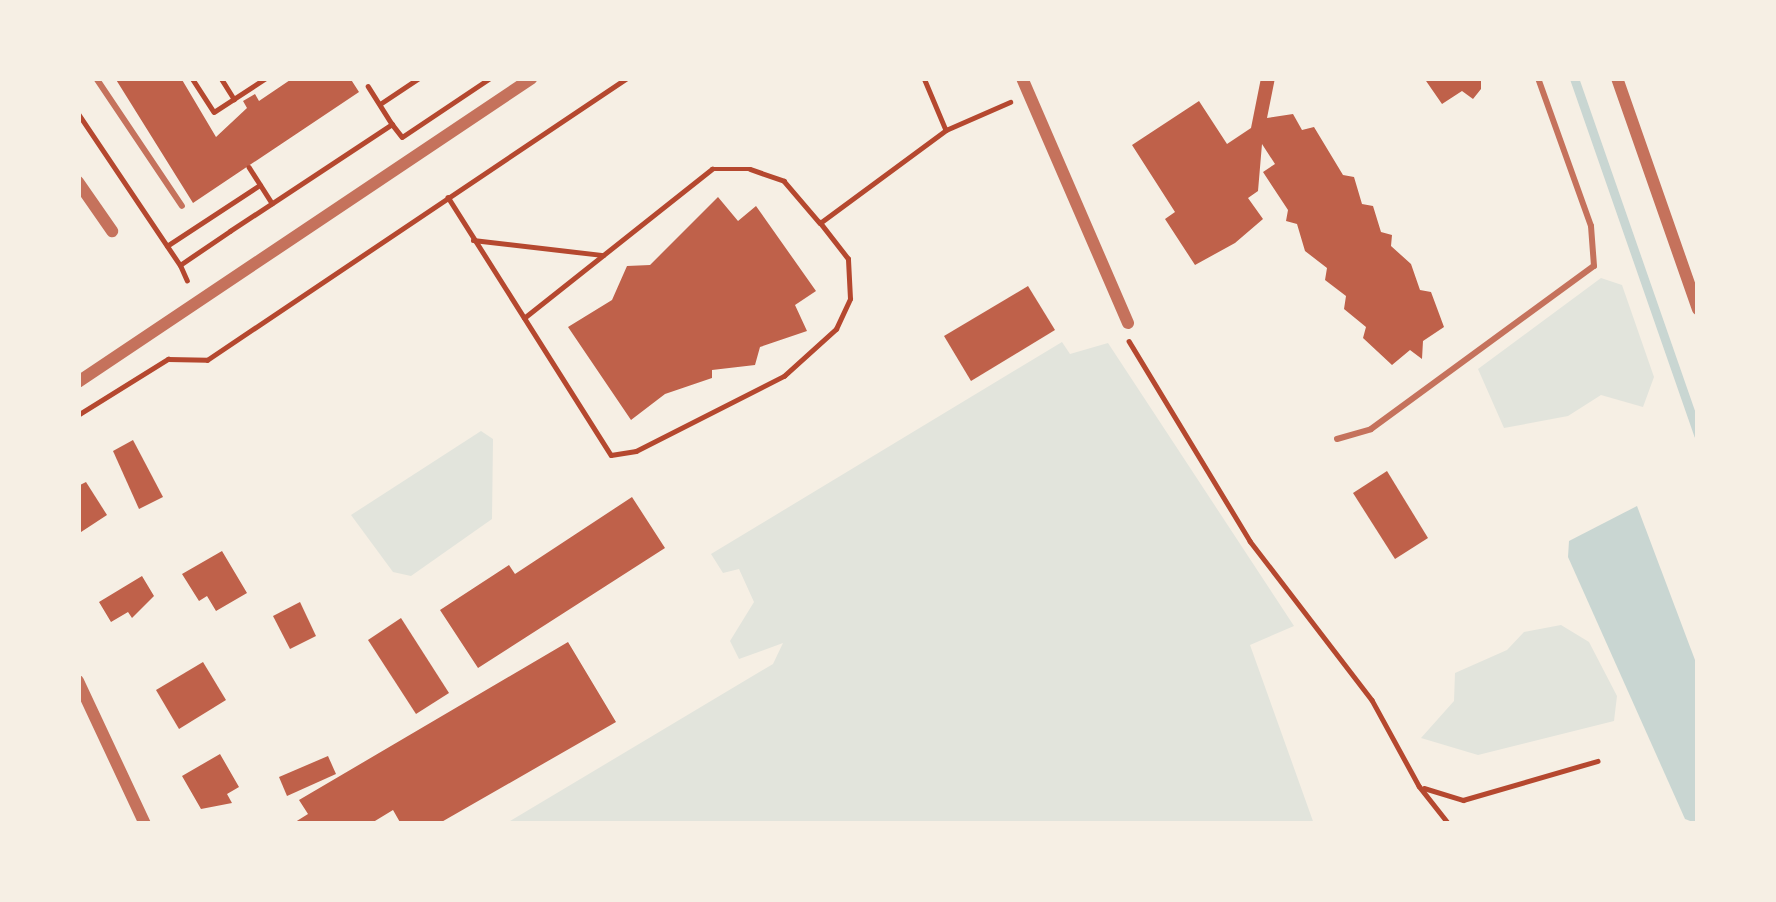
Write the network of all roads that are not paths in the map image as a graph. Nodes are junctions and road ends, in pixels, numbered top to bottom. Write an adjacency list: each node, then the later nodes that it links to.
1 (96, 78): 7 (lane)
2 (532, 78): 11 (street)
3 (1022, 78): 10 (street)
4 (1538, 78): 12 (lane)
5 (1617, 78): 9 (street)
6 (78, 182): 8 (street)
7 (182, 206)
8 (112, 232)
9 (1698, 309)
10 (1128, 323)
11 (78, 382)
12 (1337, 440)
13 (78, 681): 14 (street)
14 (146, 824)

